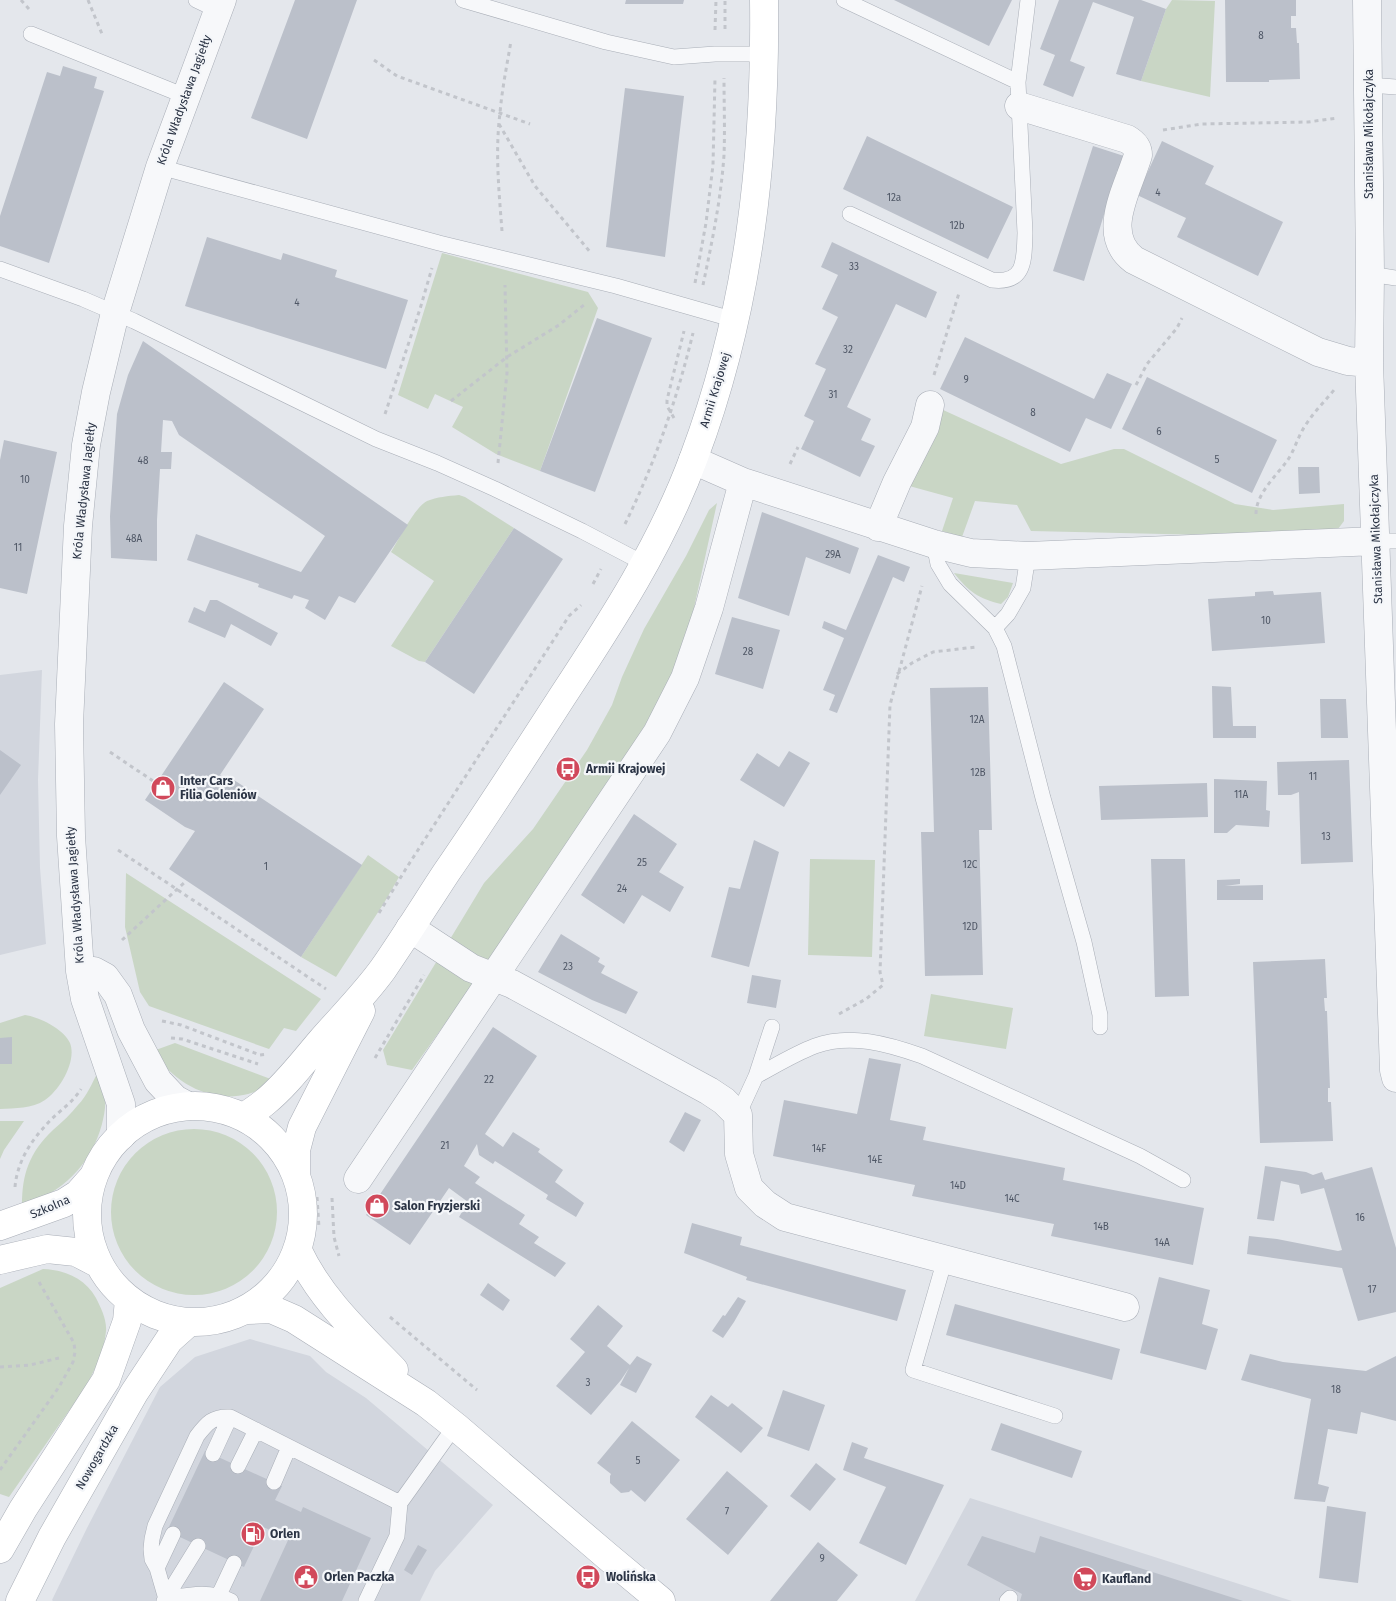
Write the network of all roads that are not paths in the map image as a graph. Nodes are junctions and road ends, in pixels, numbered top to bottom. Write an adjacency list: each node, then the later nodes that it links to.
1 (463, 0): 6 (lane)
2 (764, 0): 9 (street, Armii Krajowej)
3 (844, 0): 12 (lane)
4 (1028, 0): 12 (lane)
5 (1367, 0): 10 (street, Stanisława Mikołajczyka)
6 (482, 3): 9 (lane)
7 (212, 4): 13 (street, Króla Władysława Jagiełły)
8 (31, 34): 13 (lane)
9 (764, 54): 19 (street, Armii Krajowej)
10 (1369, 85): 11 (lane); 17 (street, Stanisława Mikołajczyka)
11 (1396, 87)
12 (1019, 94): 15 (lane); 20 (street)
13 (185, 96): 14 (street, Króla Władysława Jagiełły)
14 (160, 167): 18 (street, Króla Władysława Jagiełły); 19 (lane)
15 (850, 214)
16 (0, 269): 18 (lane)
17 (1383, 276): 20 (street, Stanisława Mikołajczyka)
18 (115, 313): 28 (lane); 32 (street, Króla Władysława Jagiełły)
19 (735, 320): 22 (street, Armii Krajowej)
20 (1369, 363): 25 (street, Stanisława Mikołajczyka)
21 (930, 405): 24 (street)
22 (693, 460): 23 (street); 28 (street, Armii Krajowej)
23 (744, 482): 24 (street); 34 (street)
24 (878, 527): 26 (street)
25 (1386, 541): 27 (street); 30 (street, Stanisława Mikołajczyka)
26 (936, 554): 27 (street); 29 (lane)
27 (1028, 556): 29 (lane)
28 (645, 564): 31 (street, Armii Krajowej)
29 (995, 628): 36 (lane)
30 (1390, 775): 38 (street, Stanisława Mikołajczyka)
31 (410, 928): 33 (street, Armii Krajowej); 34 (street)
32 (80, 971): 39 (street, Króla Władysława Jagiełły); 42 (street, Króla Władysława Jagiełły)
33 (381, 972): 41 (street, Armii Krajowej); 43 (street)
34 (494, 978): 40 (street); 45 (street)
35 (772, 1027): 37 (lane)
36 (1100, 1027)
37 (756, 1076): 40 (lane); 46 (lane)
38 (1396, 1078)
39 (188, 1106): 41 (street); 42 (street)
40 (738, 1115): 49 (street)
41 (244, 1117): 43 (street)
42 (121, 1136): 44 (street)
43 (296, 1173): 48 (street)
44 (94, 1177): 47 (street, Szkolna); 51 (street)
45 (358, 1179)
46 (1182, 1180)
47 (0, 1226)
48 (298, 1250): 54 (street); 56 (street)
49 (945, 1259): 53 (street); 57 (lane)
50 (0, 1260): 51 (street)
51 (99, 1264): 52 (street)
52 (129, 1300): 55 (street); 68 (street)
53 (1125, 1306)
54 (246, 1310): 55 (street); 56 (street)
55 (188, 1323): 73 (street, Nowogardzka)
56 (426, 1403): 59 (street)
57 (1055, 1416)
58 (230, 1417): 60 (lane); 62 (lane); 70 (lane)
59 (456, 1426): 65 (lane); 75 (street)
60 (256, 1430): 61 (lane); 63 (lane)
61 (289, 1447): 64 (lane); 65 (lane)
62 (213, 1454)
63 (238, 1466)
64 (274, 1482)
65 (400, 1503): 74 (lane)
66 (173, 1534): 70 (lane)
67 (198, 1546): 72 (lane)
68 (0, 1549)
69 (234, 1563): 71 (lane)
70 (157, 1568): 72 (lane)
71 (225, 1598): 72 (lane)
72 (165, 1600)
73 (20, 1601)
74 (366, 1601)
75 (661, 1601)

